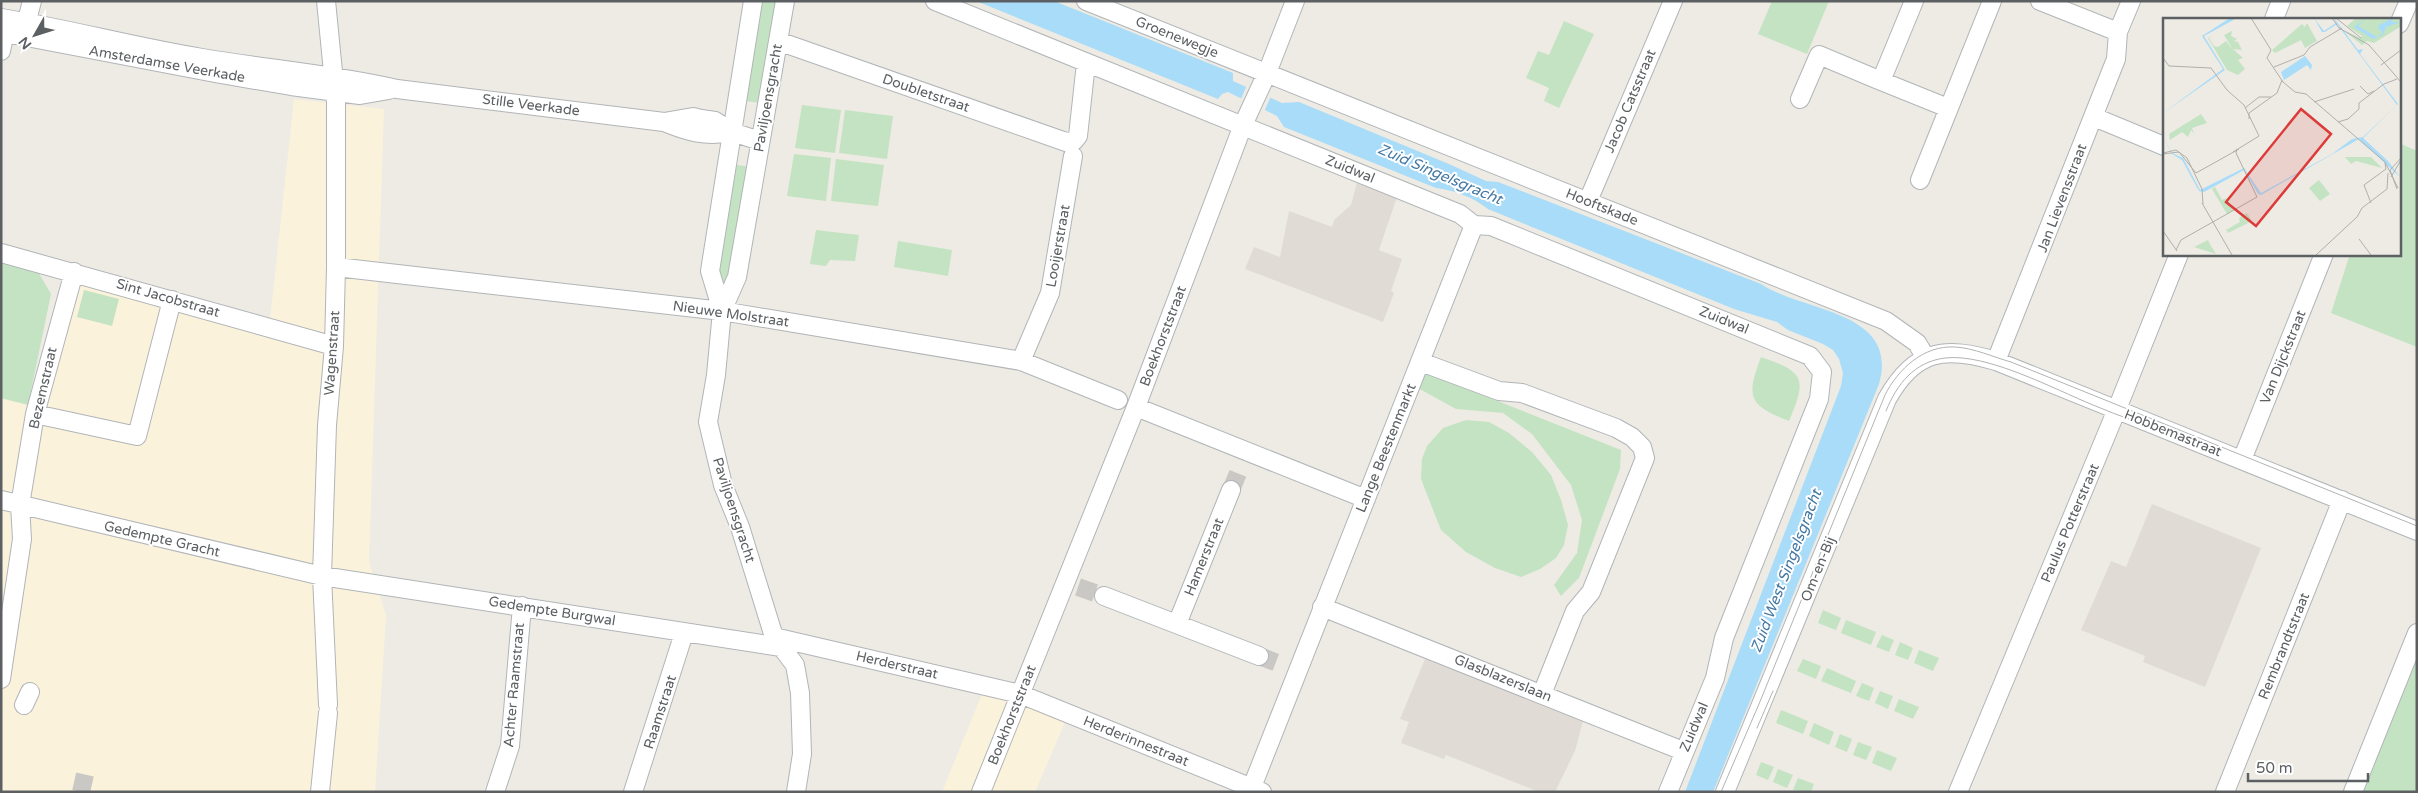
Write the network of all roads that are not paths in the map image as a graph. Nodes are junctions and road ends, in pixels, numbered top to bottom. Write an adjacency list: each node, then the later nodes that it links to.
1 (32, 1): 18 (street)
2 (326, 1): 25 (street, Wagenstraat)
3 (753, 1): 30 (street, Paviljoensgracht)
4 (785, 1): 20 (street, Paviljoensgracht)
5 (935, 1): 22 (street, Zuidwal)
6 (1086, 1): 23 (street, Groenewegje)
7 (1295, 1): 23 (street, Boekhorststraat)
8 (1672, 1): 35 (street, Jacob Catsstraat)
9 (1914, 1): 24 (street)
10 (1992, 1): 27 (street)
11 (2040, 1): 19 (street)
12 (2131, 1): 19 (street, Jan Lievensstraat)
13 (2281, 1): 15 (street)
14 (2408, 1): 16 (street)
15 (2274, 18)
16 (2400, 21)
17 (4, 25): 18 (street, Amsterdamse Veerkade); 21 (street)
18 (25, 29): 25 (street, Amsterdamse Veerkade)
19 (2118, 32): 28 (street, Jan Lievensstraat)
20 (778, 41): 31 (street, Paviljoensgracht); 33 (street, Doubletstraat)
21 (1, 51)
22 (1086, 63): 29 (street, Zuidwal); 33 (street, Looijerstraat)
23 (1267, 73): 29 (street, Boekhorststraat); 35 (street, Hooftskade)
24 (1881, 81): 26 (street); 27 (street)
25 (334, 84): 30 (street, Stille Veerkade); 40 (street, Wagenstraat)
26 (1800, 99)
27 (1948, 108): 34 (street)
28 (2094, 117): 32 (street); 47 (street, Jan Lievensstraat)
29 (1243, 125): 36 (street, Zuidwal); 50 (street, Boekhorststraat)
30 (732, 132): 31 (street, Stille Veerkade); 43 (street, Paviljoensgracht)
31 (760, 141): 43 (street, Paviljoensgracht)
32 (2163, 146)
33 (1074, 149): 46 (street, Looijerstraat)
34 (1920, 180)
35 (1588, 202): 45 (street, Hooftskade)
36 (1474, 225): 48 (street, Lange Beestenmarkt); 72 (street, Zuidwal)
37 (1, 252): 41 (street, Sint Jacobstraat)
38 (2179, 255): 51 (street, Paulus Potterstraat)
39 (2324, 255): 53 (street, Van Dijckstraat)
40 (336, 266): 43 (street, Nieuwe Molstraat); 44 (street, Wagenstraat)
41 (74, 272): 42 (street, Sint Jacobstraat); 52 (street, Bezemstraat)
42 (172, 300): 44 (street, Sint Jacobstraat); 52 (street)
43 (722, 311): 46 (street, Nieuwe Molstraat); 67 (street, Paviljoensgracht)
44 (334, 346): 60 (street, Wagenstraat)
45 (1926, 358): 47 (street, Hobbemastraat); 80 (street, Om-en-Bij)
46 (1021, 361): 49 (street, Nieuwe Molstraat)
47 (1996, 361): 51 (street, Hobbemastraat)
48 (1421, 362): 55 (street, Lange Beestenmarkt); 71 (street)
49 (1118, 400)
50 (1136, 407): 55 (street); 70 (street, Boekhorststraat)
51 (2117, 410): 53 (street, Hobbemastraat); 81 (street, Paulus Potterstraat)
52 (35, 414): 58 (street, Bezemstraat)
53 (2242, 460): 57 (street, Hobbemastraat)
54 (1231, 490): 64 (street, Hamerstraat)
55 (1366, 499): 63 (street, Lange Beestenmarkt)
56 (1, 500): 58 (street, Gedempte Gracht)
57 (2342, 500): 59 (street, Hobbemastraat); 82 (street, Rembrandtstraat)
58 (20, 505): 60 (street, Gedempte Gracht); 69 (street, Bezemstraat)
59 (2417, 531)
60 (322, 576): 62 (street, Gedempte Burgwal); 74 (street, Wagenstraat)
61 (1104, 596): 64 (street)
62 (522, 606): 65 (street, Gedempte Burgwal); 75 (street, Achter Raamstraat)
63 (1322, 607): 71 (street, Glasblazerslaan); 73 (street, Lange Beestenmarkt)
64 (1177, 624): 68 (street)
65 (684, 632): 67 (street, Gedempte Burgwal); 76 (street, Raamstraat)
66 (2417, 633): 83 (street)
67 (777, 642): 70 (street, Herderstraat); 77 (street)
68 (1259, 656)
69 (1, 679)
70 (1020, 694): 73 (street, Herderinnestraat); 78 (street, Boekhorststraat)
71 (1542, 694): 72 (street, Glasblazerslaan)
72 (1684, 751): 79 (street, Zuidwal)
73 (1255, 790)
74 (320, 792)
75 (495, 792)
76 (633, 792)
77 (796, 792)
78 (981, 792)
79 (1668, 792)
80 (1725, 792)
81 (1958, 792)
82 (2225, 792)
83 (2353, 792)

